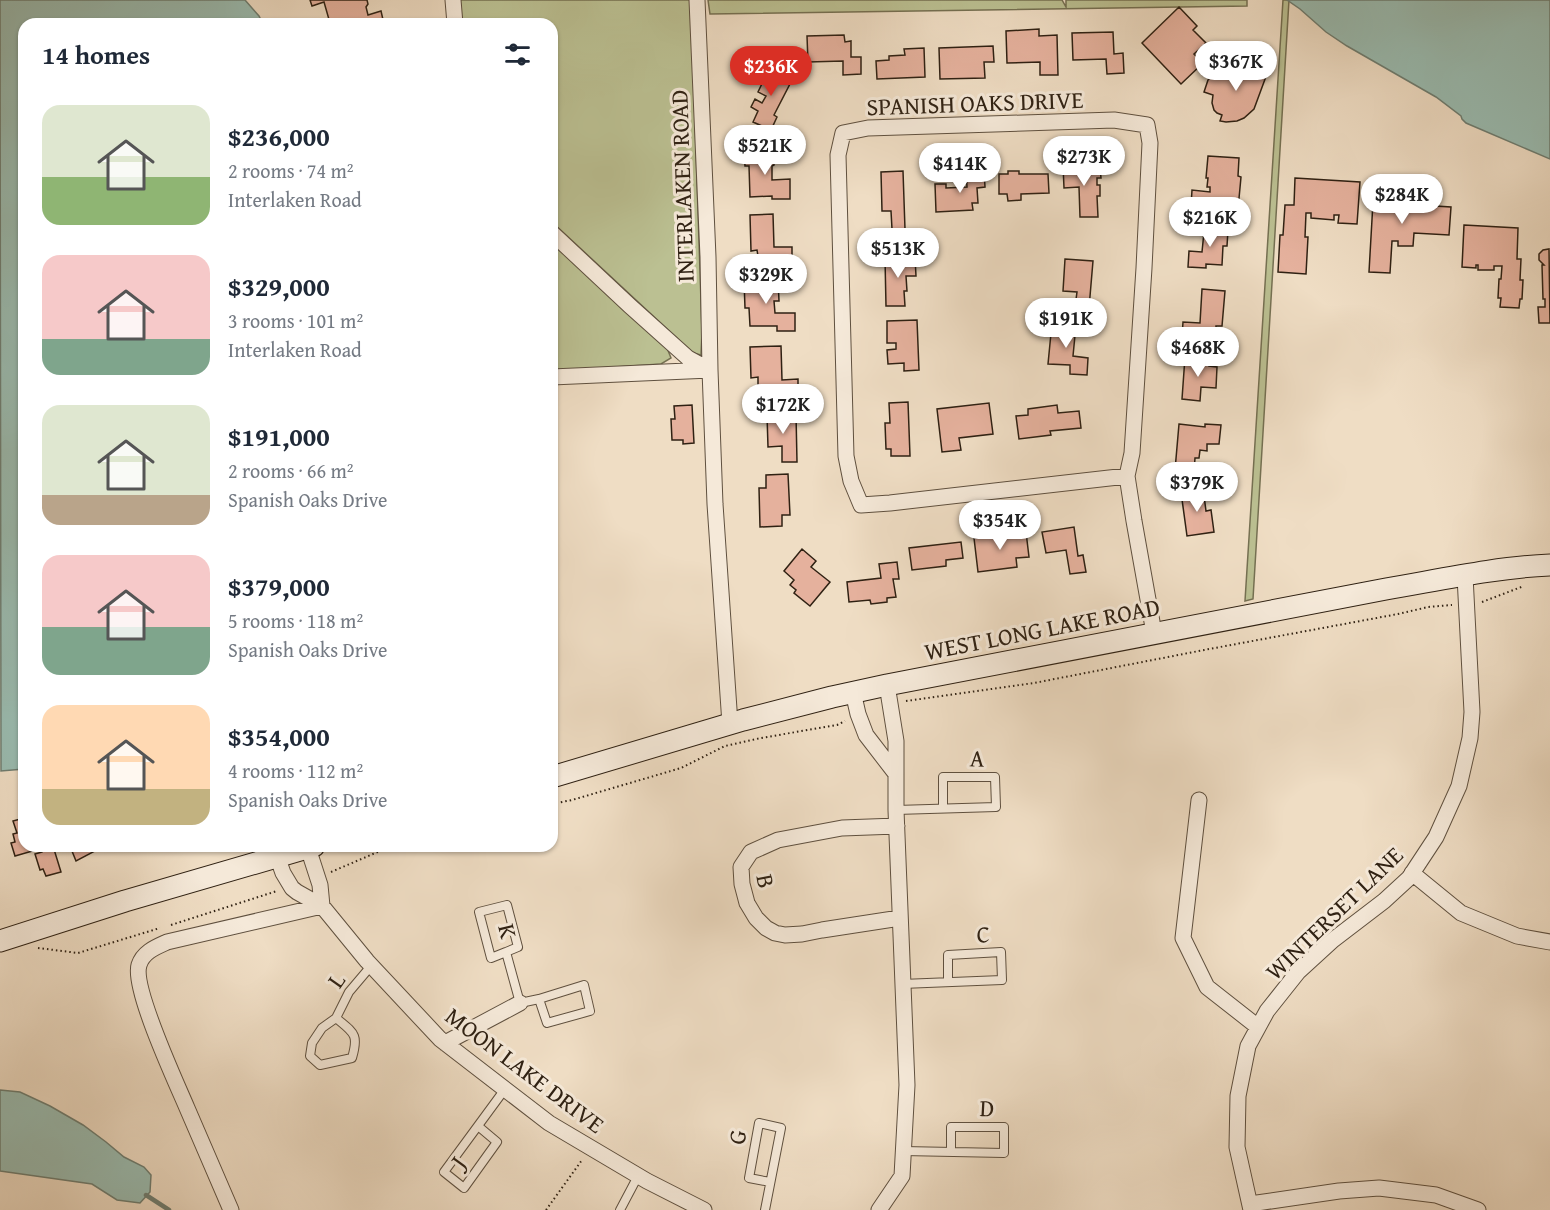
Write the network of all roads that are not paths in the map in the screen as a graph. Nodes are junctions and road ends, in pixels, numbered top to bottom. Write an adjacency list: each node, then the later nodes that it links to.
1 (453, 0): 3 (street)
2 (697, 0): 5 (street, INTERLAKEN ROAD)
3 (454, 18)
4 (558, 238): 5 (street)
5 (710, 370): 6 (street); 13 (street, INTERLAKEN ROAD)
6 (558, 377)
7 (1128, 476): 7 (street, SPANISH OAKS DRIVE); 10 (street, SPANISH OAKS DRIVE)
8 (1550, 565): 9 (main road, WEST LONG LAKE ROAD)
9 (1465, 576): 10 (main road, WEST LONG LAKE ROAD); 23 (street, WINTERSET LANE)
10 (1154, 633): 12 (main road, WEST LONG LAKE ROAD)
11 (853, 692): 12 (main road, WEST LONG LAKE ROAD); 13 (main road, WEST LONG LAKE ROAD); 14 (street)
12 (889, 694): 14 (street)
13 (730, 724): 15 (main road, WEST LONG LAKE ROAD)
14 (896, 774): 18 (street)
15 (558, 775)
16 (1199, 800): 35 (street)
17 (943, 808): 17 (lane, A); 18 (lane, A)
18 (896, 810): 19 (street)
19 (897, 826): 25 (street); 25 (street, B)
20 (293, 852): 22 (main road)
21 (312, 852): 24 (street)
22 (278, 856): 24 (street, MOON LAKE DRIVE); 26 (main road)
23 (1412, 873): 27 (street); 35 (street, WINTERSET LANE)
24 (322, 906): 29 (street, MOON LAKE DRIVE); 44 (street)
25 (900, 918): 31 (street)
26 (0, 941)
27 (1550, 942)
28 (506, 952): 28 (lane, K); 33 (lane, K)
29 (371, 966): 34 (lane, L); 36 (street, MOON LAKE DRIVE)
30 (948, 982): 30 (lane, C); 31 (lane, C)
31 (902, 984): 39 (street)
32 (539, 999): 32 (lane); 33 (lane)
33 (520, 1003): 36 (street)
34 (336, 1018): 34 (lane, L)
35 (1258, 1027): 43 (street, WINTERSET LANE)
36 (445, 1043): 37 (street, MOON LAKE DRIVE)
37 (505, 1089): 38 (lane, J); 41 (street, MOON LAKE DRIVE)
38 (478, 1126): 38 (lane, J)
39 (903, 1151): 40 (lane, D); 48 (street)
40 (951, 1152): 40 (lane, D)
41 (638, 1176): 45 (lane); 46 (street, MOON LAKE DRIVE)
42 (770, 1182): 42 (lane, G); 47 (lane, G)
43 (1250, 1207): 49 (street)
44 (231, 1210)
45 (620, 1210)
46 (704, 1210)
47 (765, 1210)
48 (880, 1210)
49 (1478, 1210)

